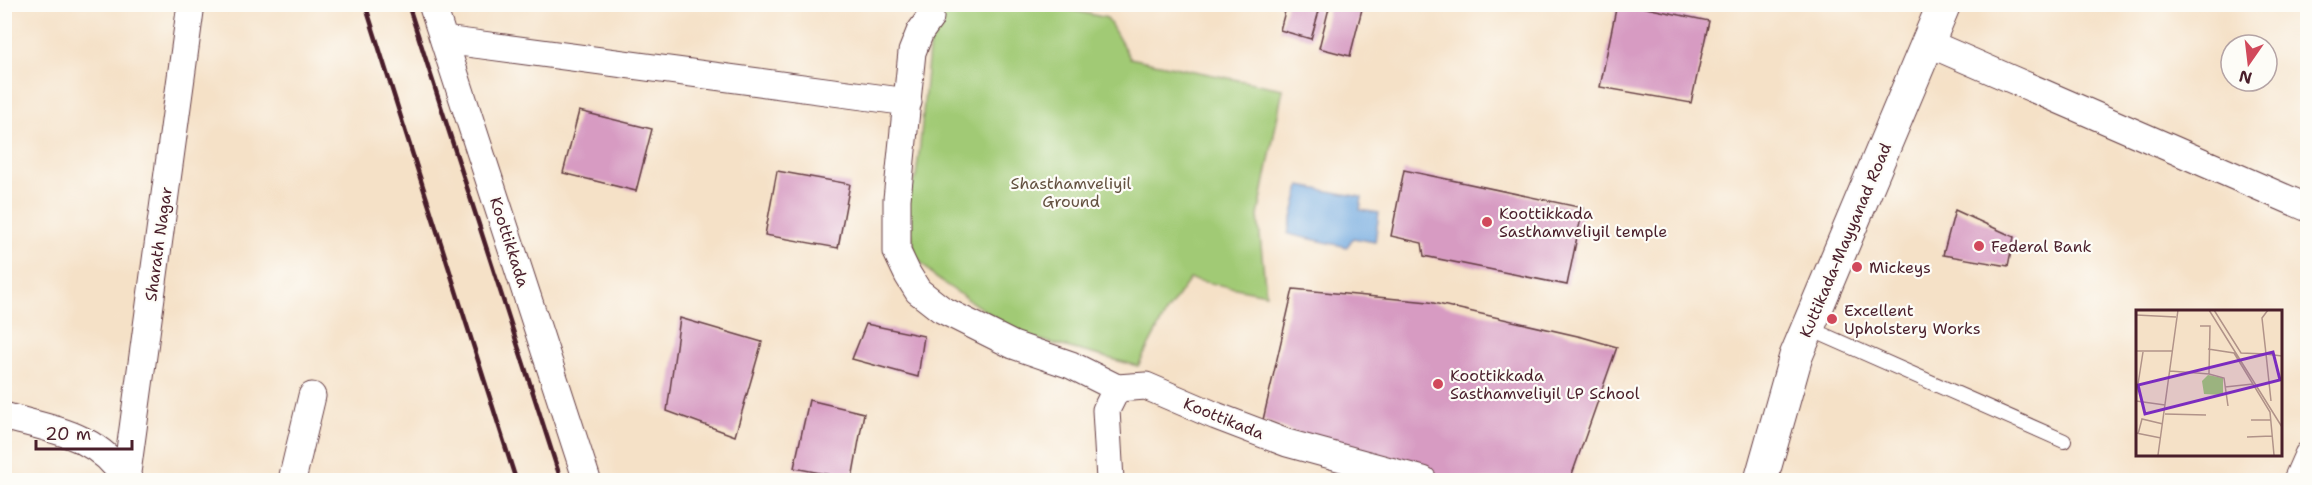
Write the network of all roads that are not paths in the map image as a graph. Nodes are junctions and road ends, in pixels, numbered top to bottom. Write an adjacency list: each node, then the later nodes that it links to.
1 (191, 4): 15 (street, Sharath Nagar)
2 (432, 4): 5 (street, Koottikkada)
3 (930, 4): 7 (street)
4 (1944, 4): 6 (main road, Kuttikada-Mayyanad Road)
5 (444, 41): 7 (street); 17 (street, Koottikkada)
6 (1928, 43): 8 (street); 9 (main road, Kuttikada-Mayyanad Road)
7 (908, 102): 10 (street)
8 (2307, 208)
9 (1808, 328): 13 (lane); 20 (main road, Kuttikada-Mayyanad Road)
10 (1117, 388): 18 (street); 19 (street, Koottikada)
11 (312, 396): 16 (street)
12 (4, 416): 15 (street)
13 (2064, 441)
14 (2307, 455): 21 (street)
15 (127, 480)
16 (292, 480)
17 (587, 480)
18 (1110, 480)
19 (1423, 480)
20 (1761, 480)
21 (2297, 480)

